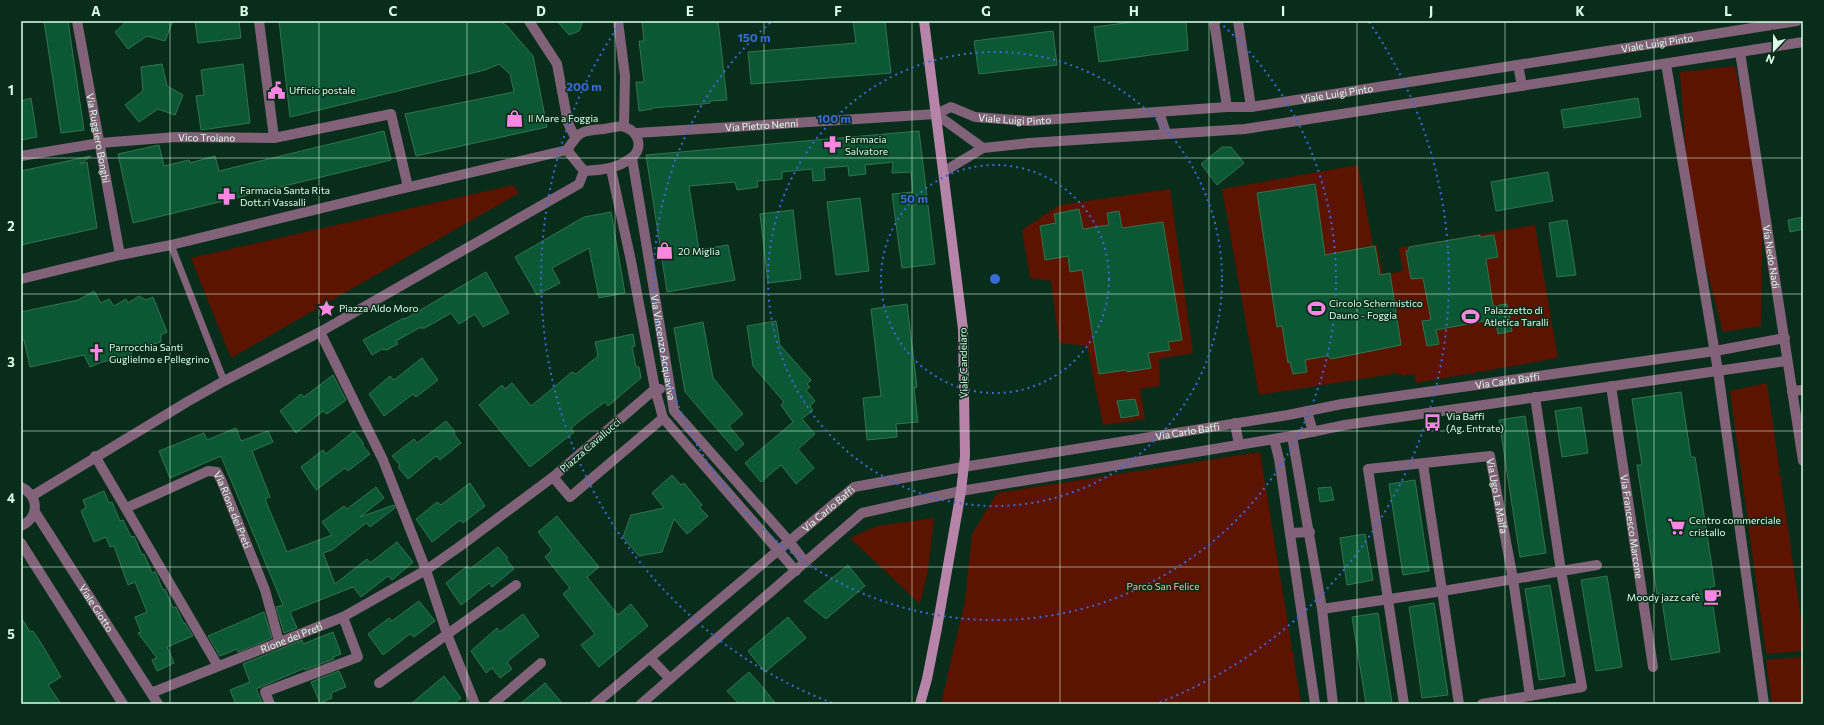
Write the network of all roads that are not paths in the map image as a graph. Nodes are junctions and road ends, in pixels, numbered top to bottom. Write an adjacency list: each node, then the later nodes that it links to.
1 (77, 21): 24 (street, Via Ruggiero Bonghi)
2 (259, 21): 23 (street)
3 (528, 21): 22 (street)
4 (618, 21): 19 (street)
5 (924, 21): 18 (main road, Viale Candelaro)
6 (1214, 21): 15 (street)
7 (1238, 21): 16 (street)
8 (1797, 21): 9 (street, Viale Luigi Pinto)
9 (1774, 23): 13 (street, Viale Luigi Pinto)
10 (1803, 42): 11 (street)
11 (1740, 52): 12 (street); 37 (street, Via Nedo Nadi)
12 (1666, 64): 14 (street); 38 (street)
13 (1518, 65): 14 (street); 16 (street, Viale Luigi Pinto)
14 (1522, 86): 21 (street)
15 (1228, 107): 16 (street, Viale Luigi Pinto); 17 (street, Viale Luigi Pinto)
16 (1251, 107)
17 (1159, 112): 18 (street, Viale Luigi Pinto); 21 (street)
18 (936, 114): 20 (street, Via Pietro Nenni); 25 (street); 31 (main road, Viale Candelaro)
19 (624, 126): 20 (street); 22 (street)
20 (636, 133): 28 (street)
21 (1166, 133): 25 (street)
22 (575, 137): 26 (street)
23 (274, 138): 24 (street, Vico Troiano); 32 (street, Vico Troiano)
24 (100, 143): 27 (street, Vico Troiano); 34 (street, Via Ruggiero Bonghi)
25 (983, 148): 31 (street)
26 (567, 150): 30 (street); 32 (street)
27 (21, 156)
28 (632, 158): 29 (street); 43 (street, Via Vincenzo Acquaviva)
29 (611, 169): 30 (street); 44 (street, Via Vincenzo Acquaviva)
30 (584, 171): 36 (street)
31 (943, 172): 58 (main road, Viale Candelaro)
32 (408, 187): 33 (street)
33 (171, 245): 34 (street); 41 (lane)
34 (120, 255): 35 (street)
35 (21, 279)
36 (320, 332): 41 (street); 73 (street)
37 (1785, 338): 38 (street, Via Carlo Baffi); 39 (street, Via Nedo Nadi)
38 (1714, 351): 40 (street); 48 (street, Via Carlo Baffi)
39 (1786, 361): 40 (street); 46 (street, Via Nedo Nadi)
40 (1718, 371): 42 (street); 105 (street)
41 (224, 381): 55 (street)
42 (1611, 386): 47 (street); 87 (street, Via Francesco Marcone)
43 (670, 388): 44 (street); 68 (street, Via Vincenzo Acquaviva)
44 (655, 389): 49 (street, Via Vincenzo Acquaviva); 59 (street, Piazza Cavallucci)
45 (1803, 390): 46 (street)
46 (1792, 391): 56 (street, Via Nedo Nadi)
47 (1535, 398): 51 (street); 75 (street)
48 (1307, 411): 50 (street, Via Carlo Baffi); 51 (street)
49 (663, 418): 59 (street, Piazza Cavallucci); 70 (street, Via Vincenzo Acquaviva)
50 (1235, 423): 54 (street); 58 (street, Via Carlo Baffi)
51 (1313, 432): 52 (street)
52 (1292, 436): 53 (street); 66 (street)
53 (1274, 439): 54 (street); 67 (street)
54 (1239, 445): 61 (street)
55 (95, 456): 62 (street); 63 (street)
56 (1803, 461)
57 (1423, 464): 76 (street, Via Ugo La Malfa); 78 (street); 79 (street, Via Ugo La Malfa)
58 (963, 467): 61 (main road, Viale Candelaro); 68 (street, Via Carlo Baffi)
59 (553, 477): 73 (street, Rione dei Preti)
60 (21, 487): 62 (street)
61 (960, 491): 71 (street); 99 (main road, Viale Candelaro)
62 (32, 496): 64 (street)
63 (126, 508): 83 (street, Via Rione dei Preti); 86 (street)
64 (34, 512): 65 (street); 90 (street, Viale Giotto)
65 (21, 526)
66 (1310, 532): 67 (street); 80 (street)
67 (1290, 533): 100 (street)
68 (789, 541): 70 (street, Via Carlo Baffi); 71 (street, Via Vincenzo Acquaviva)
69 (21, 543): 92 (street)
70 (777, 551): 74 (street, Via Vincenzo Acquaviva); 84 (street, Via Carlo Baffi)
71 (805, 562): 74 (street)
72 (1597, 564): 75 (street)
73 (426, 570): 81 (street, Rione dei Preti); 82 (street)
74 (796, 571): 88 (street)
75 (1562, 571): 76 (street); 91 (street)
76 (1513, 579): 78 (street); 91 (street, Via Ugo La Malfa)
77 (516, 585): 82 (street)
78 (1443, 591): 79 (street); 103 (street)
79 (1388, 598): 80 (street); 102 (street, Via Ugo La Malfa)
80 (1322, 609): 101 (street)
81 (343, 618): 83 (street, Rione dei Preti); 94 (street)
82 (447, 634): 89 (street); 95 (street)
83 (280, 641): 86 (street, Rione dei Preti)
84 (650, 658): 88 (street); 97 (street, Via Carlo Baffi)
85 (541, 663): 96 (street)
86 (218, 666): 90 (street, Rione dei Preti)
87 (1653, 667)
88 (670, 679): 98 (street)
89 (379, 683)
90 (151, 693): 93 (street, Viale Giotto)
91 (1530, 696): 104 (street)
92 (123, 704)
93 (158, 704)
94 (270, 704)
95 (475, 704)
96 (493, 704)
97 (595, 704)
98 (641, 704)
99 (920, 704)
100 (1315, 704)
101 (1333, 704)
102 (1404, 704)
103 (1458, 704)
104 (1482, 704)
105 (1764, 704)

